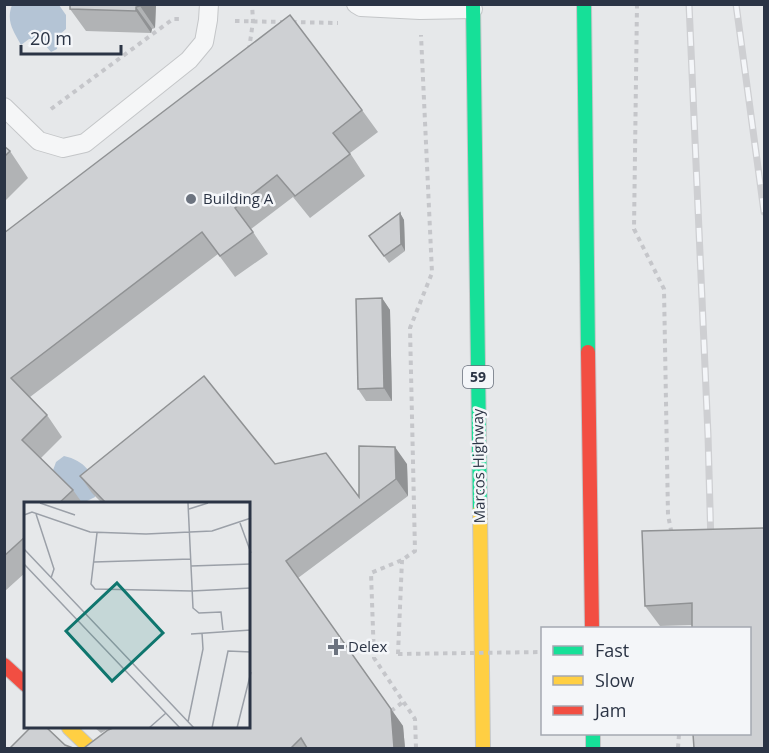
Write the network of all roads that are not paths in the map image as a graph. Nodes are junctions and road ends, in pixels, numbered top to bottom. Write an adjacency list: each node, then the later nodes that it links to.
1 (356, 4): 3 (lane)
2 (584, 4): 6 (main road)
3 (473, 7): 11 (main road, Marcos Highway / 59)
4 (209, 12): 5 (lane)
5 (4, 107)
6 (592, 627)
7 (4, 665): 8 (main road)
8 (24, 683)
9 (70, 729): 10 (main road)
10 (90, 748)
11 (483, 748)

